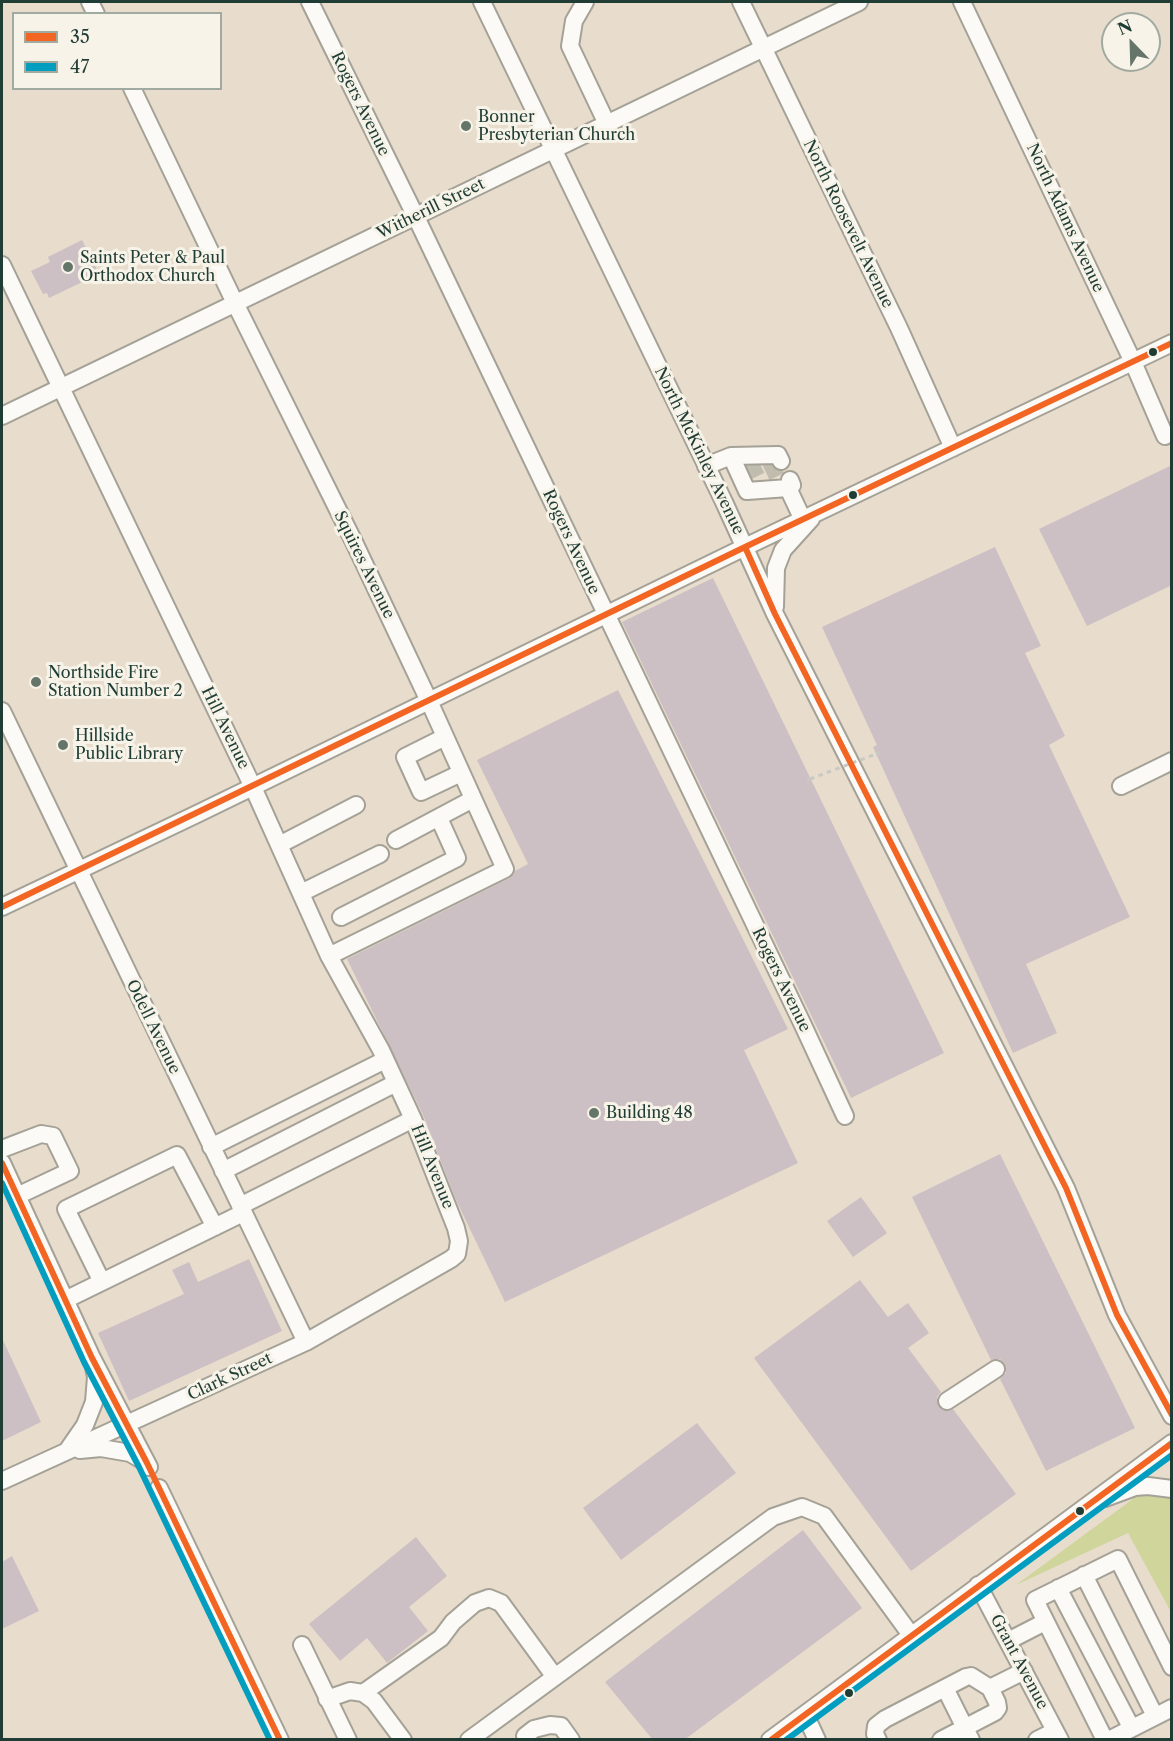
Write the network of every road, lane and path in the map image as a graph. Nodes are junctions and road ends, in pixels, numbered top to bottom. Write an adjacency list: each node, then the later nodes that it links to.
1 (310, 2): 11 (street, Rogers Avenue)
2 (482, 2): 10 (street, North McKinley Avenue)
3 (585, 2): 9 (street)
4 (741, 2): 7 (street, North Roosevelt Avenue)
5 (859, 2): 7 (street, Witherill Street)
6 (962, 2): 15 (street, North Adams Avenue)
7 (763, 48): 9 (street, Witherill Street); 19 (street, North Roosevelt Avenue)
8 (133, 90): 13 (street, Squires Avenue)
9 (607, 124): 10 (street, Witherill Street)
10 (554, 150): 11 (street, Witherill Street); 22 (street, North McKinley Avenue)
11 (416, 217): 13 (street, Witherill Street); 28 (street, Rogers Avenue)
12 (2, 265): 16 (street, Hill Avenue)
13 (234, 303): 16 (street, Witherill Street); 29 (street, Squires Avenue)
14 (1172, 343): 15 (street)
15 (1133, 362): 18 (street, North Adams Avenue); 19 (street)
16 (60, 387): 17 (street, Witherill Street); 36 (street, Hill Avenue)
17 (2, 416)
18 (1165, 436)
19 (953, 448): 25 (street)
20 (743, 458): 21 (street); 22 (street); 23 (street)
21 (772, 459)
22 (706, 466): 24 (street, North McKinley Avenue)
23 (756, 487): 24 (street); 25 (street)
24 (723, 502): 26 (street, North McKinley Avenue)
25 (809, 517): 26 (street); 27 (street)
26 (745, 547): 27 (street, North McKinley Avenue); 28 (street)
27 (775, 614): 67 (street, North McKinley Avenue)
28 (605, 615): 29 (street); 51 (street, Rogers Avenue)
29 (429, 701): 31 (street, Squires Avenue); 36 (street)
30 (2, 711): 44 (street, Odell Avenue)
31 (445, 737): 34 (street, Squires Avenue); 34 (street)
32 (883, 751): 35 (path, bridge)
33 (1172, 761): 37 (street)
34 (461, 773): 38 (street, Squires Avenue)
35 (807, 779)
36 (252, 785): 42 (street, Hill Avenue); 44 (street)
37 (1121, 786)
38 (473, 800): 40 (street); 48 (street, Squires Avenue)
39 (356, 805): 42 (street)
40 (439, 818): 41 (street); 47 (street)
41 (396, 840)
42 (279, 845): 45 (street, Hill Avenue)
43 (380, 854): 45 (street)
44 (77, 870): 46 (street); 53 (street, Odell Avenue)
45 (301, 893): 48 (street, Hill Avenue)
46 (2, 907)
47 (341, 917)
48 (330, 956): 49 (street, Hill Avenue)
49 (385, 1060): 50 (street, Hill Avenue); 53 (street)
50 (396, 1083): 52 (street, Hill Avenue); 56 (street)
51 (845, 1116)
52 (413, 1119): 58 (street); 60 (street, Hill Avenue)
53 (211, 1147): 56 (street, Odell Avenue)
54 (2, 1149): 57 (street)
55 (2, 1163): 57 (street)
56 (223, 1171): 58 (street, Odell Avenue)
57 (17, 1196): 62 (street)
58 (242, 1209): 59 (street); 63 (street, Odell Avenue)
59 (215, 1227): 61 (street); 61 (street)
60 (451, 1259): 63 (street, Clark Street)
61 (102, 1282): 62 (street)
62 (65, 1300): 64 (street)
63 (306, 1342): 68 (street, Clark Street)
64 (92, 1358): 68 (street); 70 (street)
65 (996, 1370): 66 (street)
66 (947, 1401)
67 (1172, 1416)
68 (128, 1424): 70 (street, Clark Street); 70 (street)
69 (1172, 1443): 74 (street)
70 (67, 1452): 71 (street, Clark Street)
71 (2, 1481)
72 (159, 1488): 98 (street)
73 (1172, 1489): 74 (street)
74 (1085, 1506): 76 (street)
75 (1084, 1575): 77 (street); 82 (street); 92 (street)
76 (978, 1585): 79 (street); 80 (street, Grant Avenue)
77 (1058, 1588): 78 (street); 93 (street)
78 (1045, 1622): 80 (street); 107 (street)
79 (911, 1635): 84 (street); 91 (street)
80 (1008, 1641): 83 (street, Grant Avenue)
81 (302, 1645): 88 (street)
82 (1172, 1667)
83 (1024, 1671): 86 (street); 95 (street, Grant Avenue)
84 (555, 1677): 87 (street); 90 (street)
85 (945, 1688): 86 (street); 94 (street); 104 (street)
86 (990, 1688): 94 (street)
87 (363, 1693): 88 (street); 100 (street)
88 (327, 1699): 99 (street)
89 (1172, 1708): 92 (street)
90 (508, 1711): 96 (street); 97 (street)
91 (804, 1714): 102 (street); 103 (street)
92 (1155, 1716): 93 (street)
93 (1131, 1727): 107 (street)
94 (968, 1733): 105 (street)
95 (1058, 1735): 106 (street)
96 (473, 1738)
97 (526, 1738): 101 (street)
98 (279, 1740)
99 (348, 1740)
100 (403, 1740)
101 (571, 1740)
102 (770, 1740)
103 (817, 1740)
104 (878, 1740)
105 (940, 1740)
106 (1037, 1740)
107 (1107, 1740)

